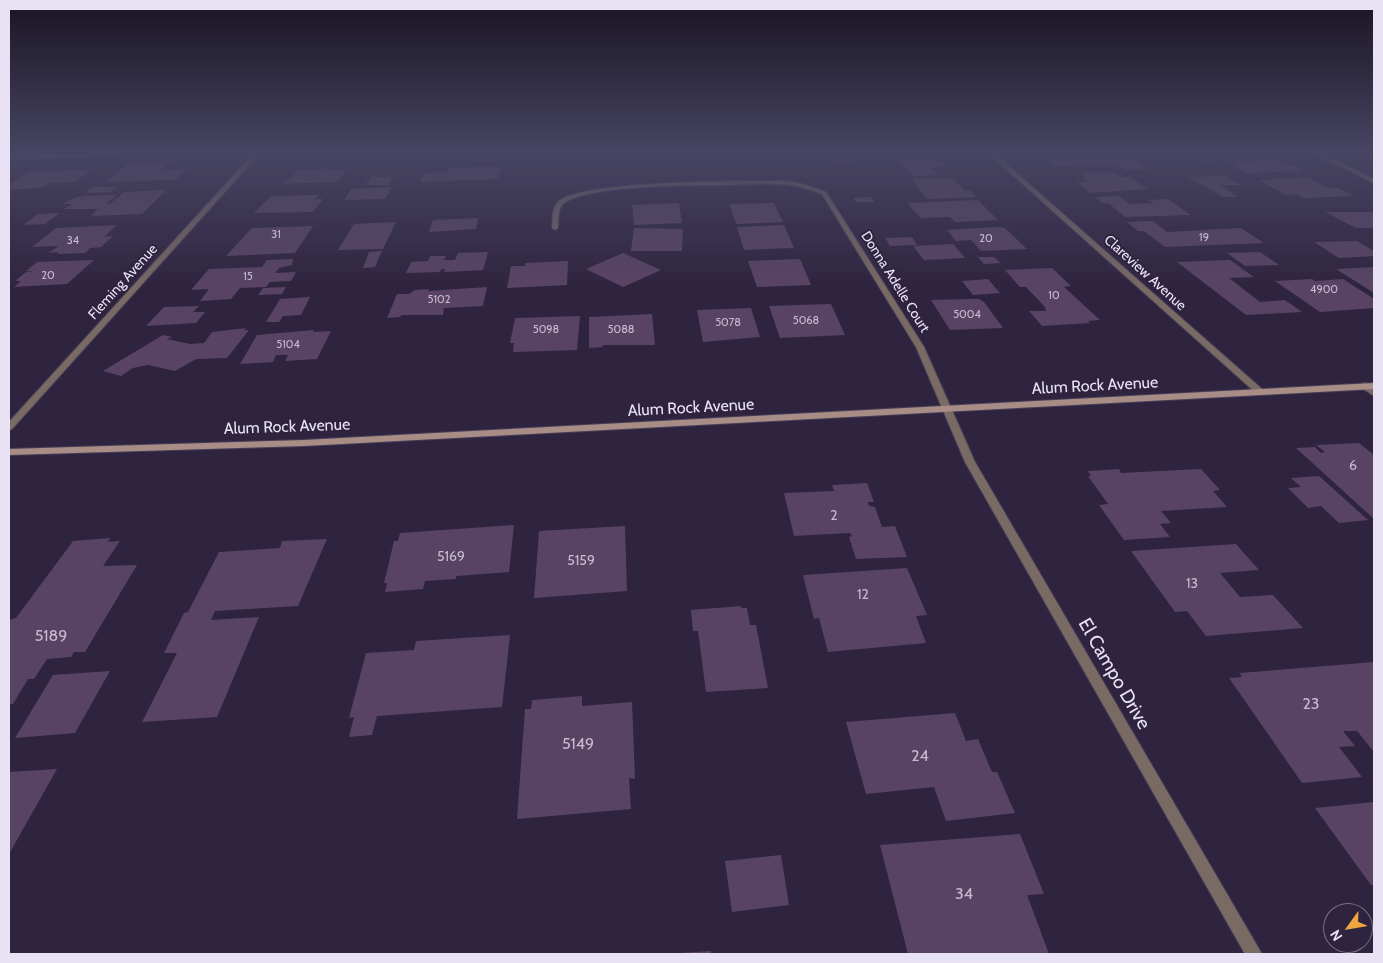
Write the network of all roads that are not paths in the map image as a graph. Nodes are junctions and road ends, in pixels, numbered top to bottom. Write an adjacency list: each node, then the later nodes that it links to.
1 (215, 199): 10 (street, Fleming Avenue)
2 (567, 199): 5 (street, Donna Adelle Court)
3 (829, 199): 9 (street, Donna Adelle Court)
4 (1043, 199): 7 (street, Clareview Avenue)
5 (555, 228)
6 (1370, 386): 7 (main road, Alum Rock Avenue); 8 (street)
7 (1259, 391): 9 (main road, Alum Rock Avenue)
8 (1374, 393)
9 (947, 409): 11 (main road, Alum Rock Avenue); 12 (street, El Campo Drive)
10 (9, 427)
11 (9, 452)
12 (1254, 954)

